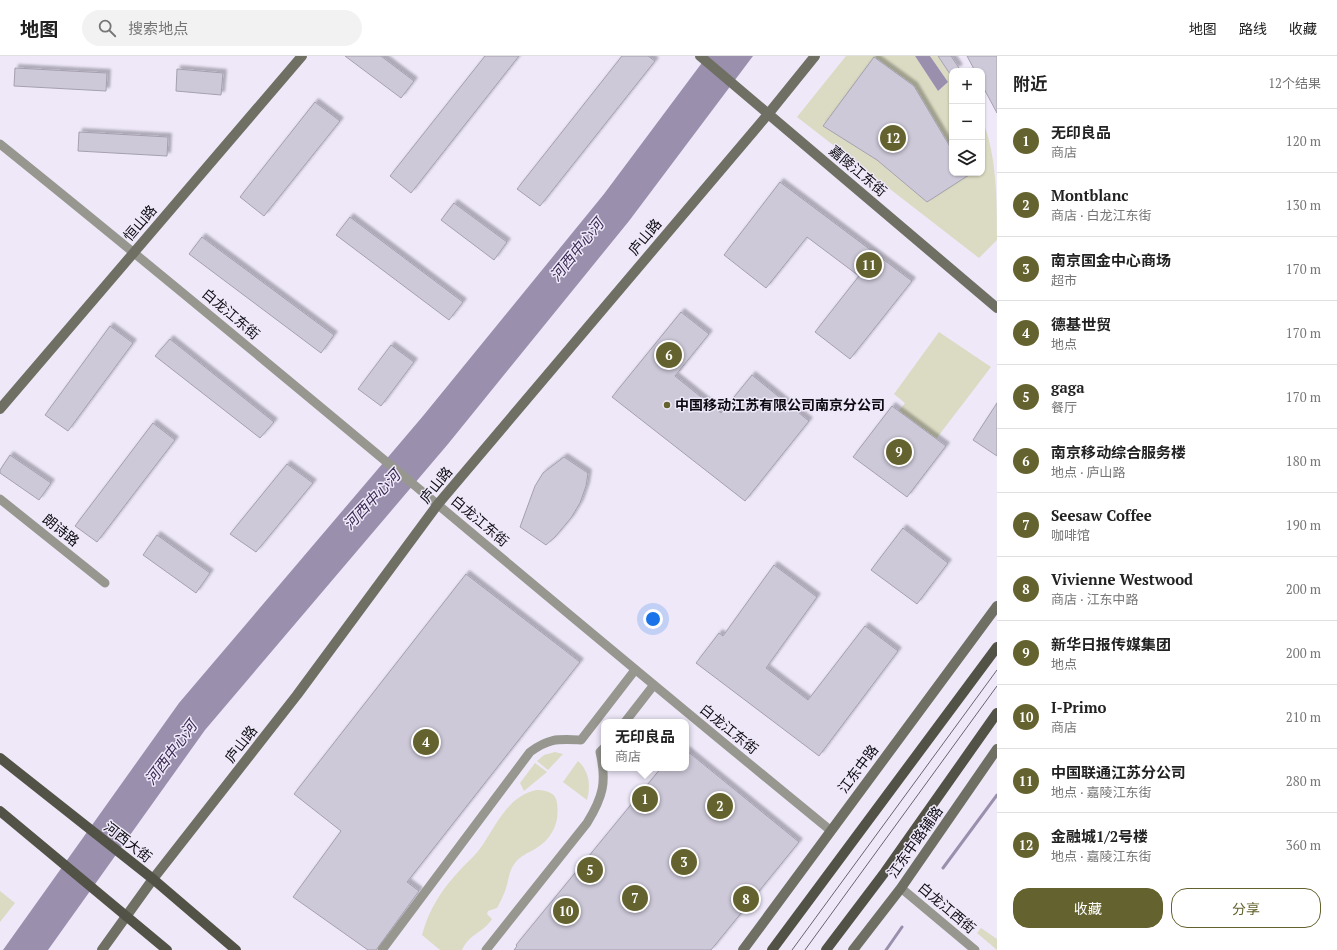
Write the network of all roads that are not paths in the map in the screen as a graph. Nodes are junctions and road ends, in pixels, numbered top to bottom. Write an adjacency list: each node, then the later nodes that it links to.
1 (302, 56): 6 (main road, 恒山路)
2 (700, 56): 4 (main road, 嘉陵江东街)
3 (815, 56): 4 (main road, 庐山路)
4 (769, 114): 7 (main road, 嘉陵江东街); 10 (main road, 庐山路)
5 (0, 144): 6 (street, 白龙江东街)
6 (134, 251): 8 (main road, 恒山路); 10 (street, 白龙江东街)
7 (997, 308)
8 (0, 409)
9 (0, 499): 11 (street, 朗诗路)
10 (438, 504): 14 (street, 白龙江东街); 23 (main road, 庐山路)
11 (105, 584)
12 (997, 606): 22 (main road, 江东中路)
13 (997, 647): 32 (main road)
14 (635, 670): 15 (street, 白龙江东街); 29 (street)
15 (654, 686): 17 (street); 22 (street, 白龙江东街)
16 (997, 713): 33 (main road)
17 (627, 719)
18 (997, 749): 24 (main road, 江东中路辅路)
19 (0, 758): 23 (main road, 河西大街)
20 (603, 771): 30 (street)
21 (0, 812): 25 (main road)
22 (830, 830): 31 (main road, 江东中路)
23 (153, 879): 25 (main road, 庐山路); 28 (main road, 河西大街)
24 (901, 888): 34 (main road, 江东中路辅路); 35 (street, 白龙江西街)
25 (126, 917): 26 (main road, 庐山路); 27 (main road)
26 (102, 950)
27 (167, 950)
28 (236, 950)
29 (382, 950)
30 (486, 950)
31 (743, 950)
32 (772, 950)
33 (826, 950)
34 (853, 950)
35 (975, 950)

